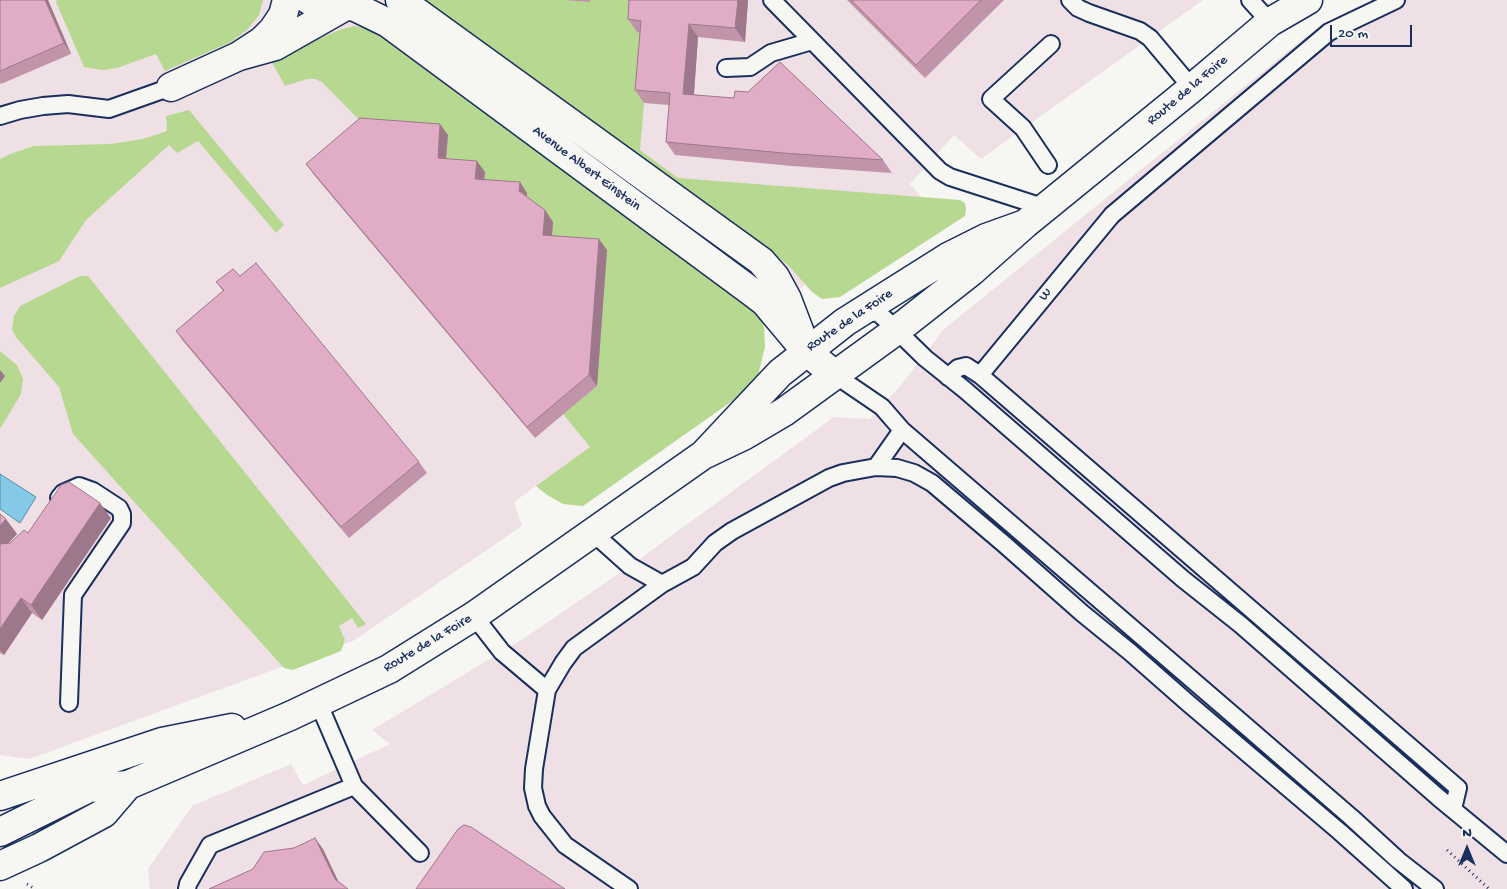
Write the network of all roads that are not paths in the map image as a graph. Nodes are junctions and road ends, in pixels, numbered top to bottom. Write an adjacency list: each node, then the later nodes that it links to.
1 (287, 0): 13 (street)
2 (309, 0): 9 (street, Avenue Albert Einstein)
3 (400, 0): 22 (street, Avenue Albert Einstein)
4 (772, 0): 11 (lane)
5 (1070, 0): 16 (lane)
6 (1250, 0): 10 (lane)
7 (1308, 0): 10 (street, Route de la Foire)
8 (1396, 0): 24 (lane, W)
9 (350, 4): 13 (street); 22 (street, Avenue Albert Einstein)
10 (1282, 12): 16 (street, Route de la Foire)
11 (812, 41): 14 (lane); 19 (lane)
12 (1051, 44): 18 (lane)
13 (239, 56): 15 (street)
14 (726, 68)
15 (171, 87): 17 (lane)
16 (1192, 88): 19 (street, Route de la Foire)
17 (0, 116)
18 (1048, 165)
19 (1036, 216): 20 (street, Route de la Foire); 21 (street, Route de la Foire)
20 (861, 312): 21 (lane); 22 (street, Route de la Foire)
21 (897, 330): 23 (street, Route de la Foire); 25 (lane)
22 (806, 351): 23 (street, Avenue Albert Einstein); 27 (street, Route de la Foire)
23 (835, 375): 26 (lane); 27 (street, Route de la Foire)
24 (980, 375): 25 (lane); 40 (lane)
25 (948, 376): 40 (lane)
26 (902, 430): 28 (lane); 48 (lane)
27 (703, 456): 30 (street, Route de la Foire)
28 (876, 467): 31 (lane); 47 (lane)
29 (50, 514): 35 (lane)
30 (592, 532): 31 (lane); 32 (street, Route de la Foire)
31 (662, 584): 33 (lane)
32 (474, 616): 33 (lane); 34 (street, Route de la Foire)
33 (547, 690): 46 (lane)
34 (318, 702): 36 (street, Route de la Foire); 38 (lane)
35 (69, 703)
36 (290, 716): 37 (street, Route de la Foire); 39 (street)
37 (128, 785): 41 (street, Route de la Foire); 44 (street, Route de la Foire)
38 (354, 786): 42 (lane); 45 (lane)
39 (0, 796)
40 (1453, 809): 43 (lane)
41 (0, 832)
42 (420, 853)
43 (1507, 854)
44 (0, 866)
45 (187, 889)
46 (629, 889)
47 (1404, 889)
48 (1434, 889)

